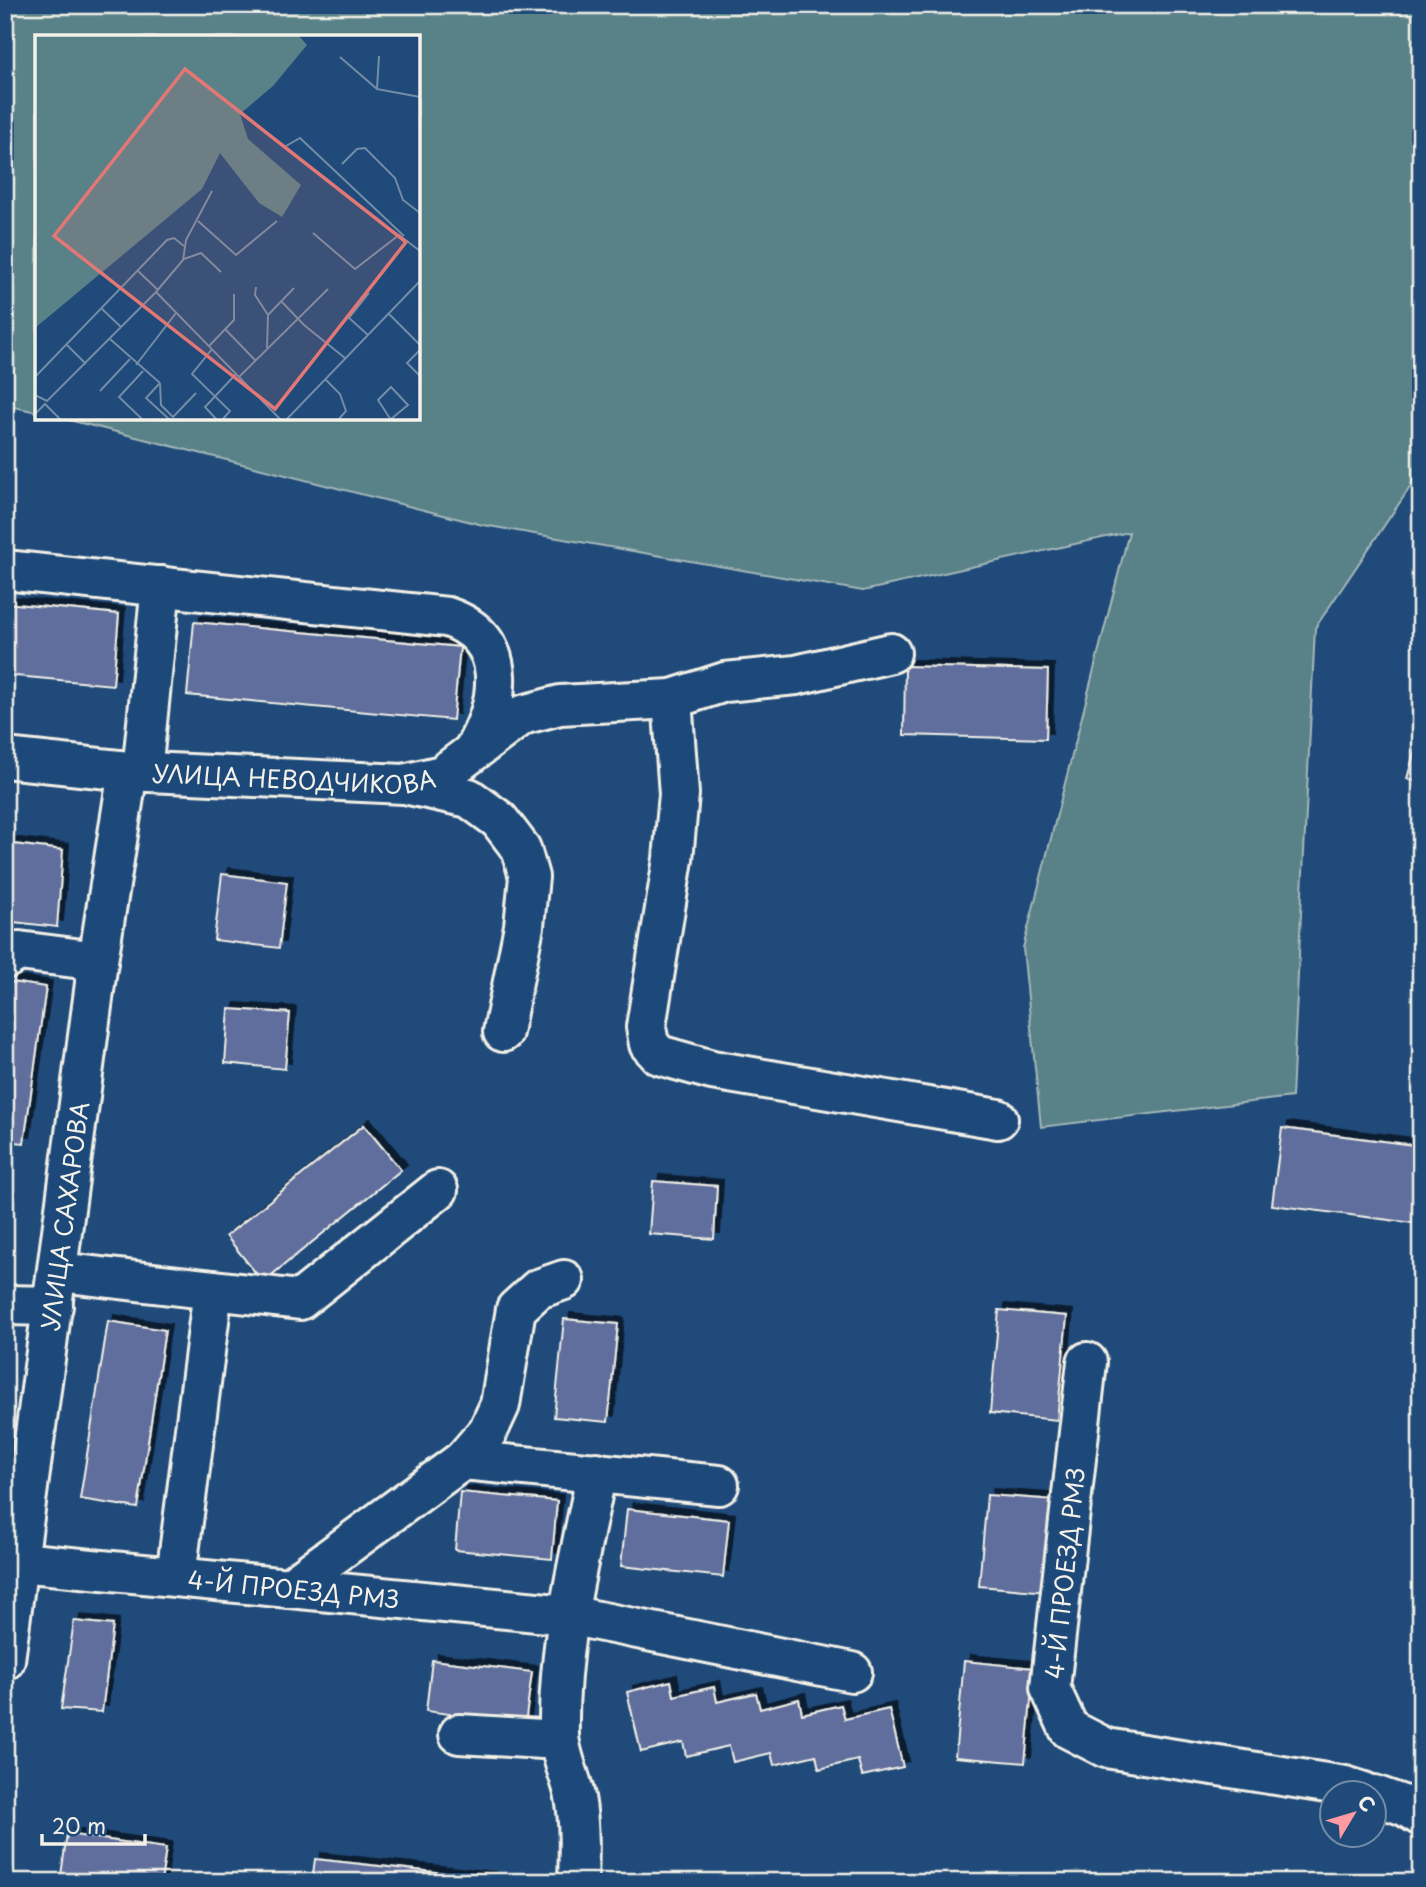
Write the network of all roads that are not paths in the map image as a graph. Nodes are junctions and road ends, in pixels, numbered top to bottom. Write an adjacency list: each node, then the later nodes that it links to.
1 (5, 570): 2 (street)
2 (161, 586): 5 (street); 7 (street, УЛИЦА САХАРОВА)
3 (891, 653): 4 (street, УЛИЦА НЕВОДЧИКОВА)
4 (672, 699): 5 (street, УЛИЦА НЕВОДЧИКОВА); 12 (street)
5 (470, 755): 8 (street, УЛИЦА НЕВОДЧИКОВА)
6 (5, 758): 7 (street, УЛИЦА НЕВОДЧИКОВА)
7 (135, 772): 8 (street, УЛИЦА НЕВОДЧИКОВА); 10 (street, УЛИЦА САХАРОВА)
8 (404, 784): 11 (street)
9 (5, 959): 10 (street)
10 (97, 961): 15 (street, УЛИЦА САХАРОВА)
11 (503, 1032)
12 (998, 1119)
13 (438, 1190): 16 (street)
14 (564, 1280): 19 (street)
15 (56, 1289): 16 (street); 17 (street); 22 (street, УЛИЦА САХАРОВА)
16 (213, 1290): 23 (street)
17 (5, 1305)
18 (1087, 1362): 30 (street, 4-Й ПРОЕЗД РМЗ)
19 (463, 1460): 20 (street); 24 (street)
20 (597, 1472): 21 (street); 25 (street)
21 (719, 1485)
22 (16, 1545): 23 (street, 4-Й ПРОЕЗД РМЗ); 26 (street, УЛИЦА САХАРОВА)
23 (176, 1576): 24 (street, 4-Й ПРОЕЗД РМЗ)
24 (289, 1588): 25 (street, 4-Й ПРОЕЗД РМЗ)
25 (568, 1615): 27 (street, 4-Й ПРОЕЗД РМЗ); 29 (street)
26 (5, 1660)
27 (852, 1672)
28 (459, 1734): 29 (street)
29 (559, 1740): 33 (street)
30 (1318, 1782)
31 (1388, 1801): 32 (street)
32 (1421, 1816)
33 (578, 1882)

